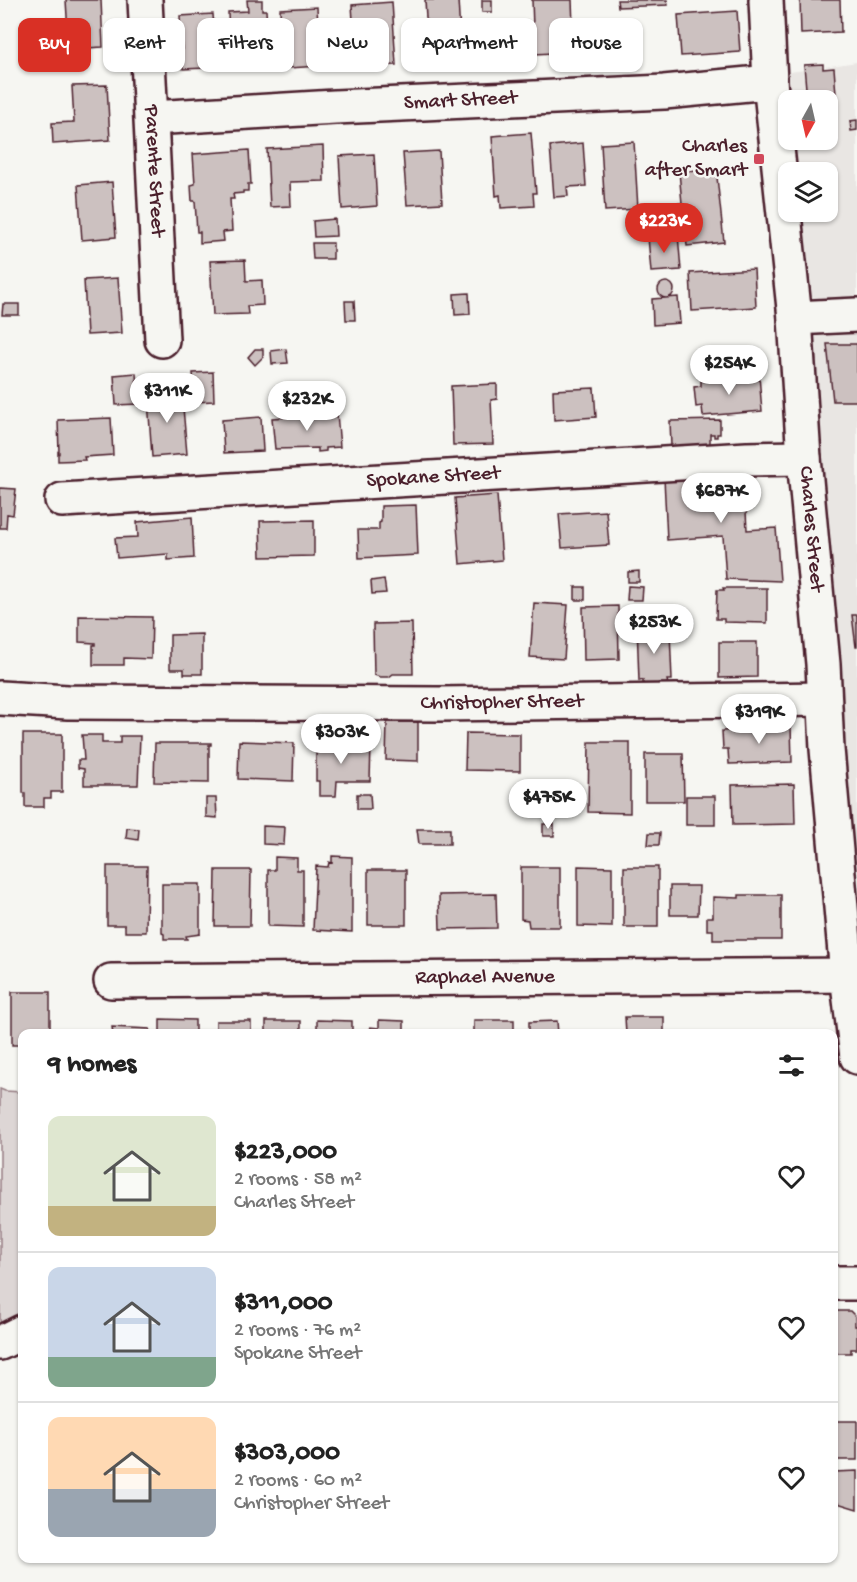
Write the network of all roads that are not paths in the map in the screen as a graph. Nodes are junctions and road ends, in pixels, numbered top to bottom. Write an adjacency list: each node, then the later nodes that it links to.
1 (145, 0): 4 (street, Parente Street)
2 (766, 0): 3 (street, Charles Street)
3 (770, 82): 4 (street, Smart Street); 6 (street, Charles Street)
4 (152, 118): 7 (street, Parente Street)
5 (857, 315): 6 (street)
6 (795, 318): 8 (street, Charles Street)
7 (162, 340)
8 (804, 458): 9 (street, Spokane Street); 11 (street, Charles Street)
9 (62, 500)
10 (0, 698): 11 (street, Christopher Street)
11 (824, 699): 12 (street, Charles Street)
12 (852, 975): 13 (street, Raphael Avenue); 14 (street, Charles Street)
13 (111, 981)
14 (857, 1057)
15 (838, 1283): 16 (street)
16 (857, 1283)
17 (18, 1334): 18 (street)
18 (0, 1344)

